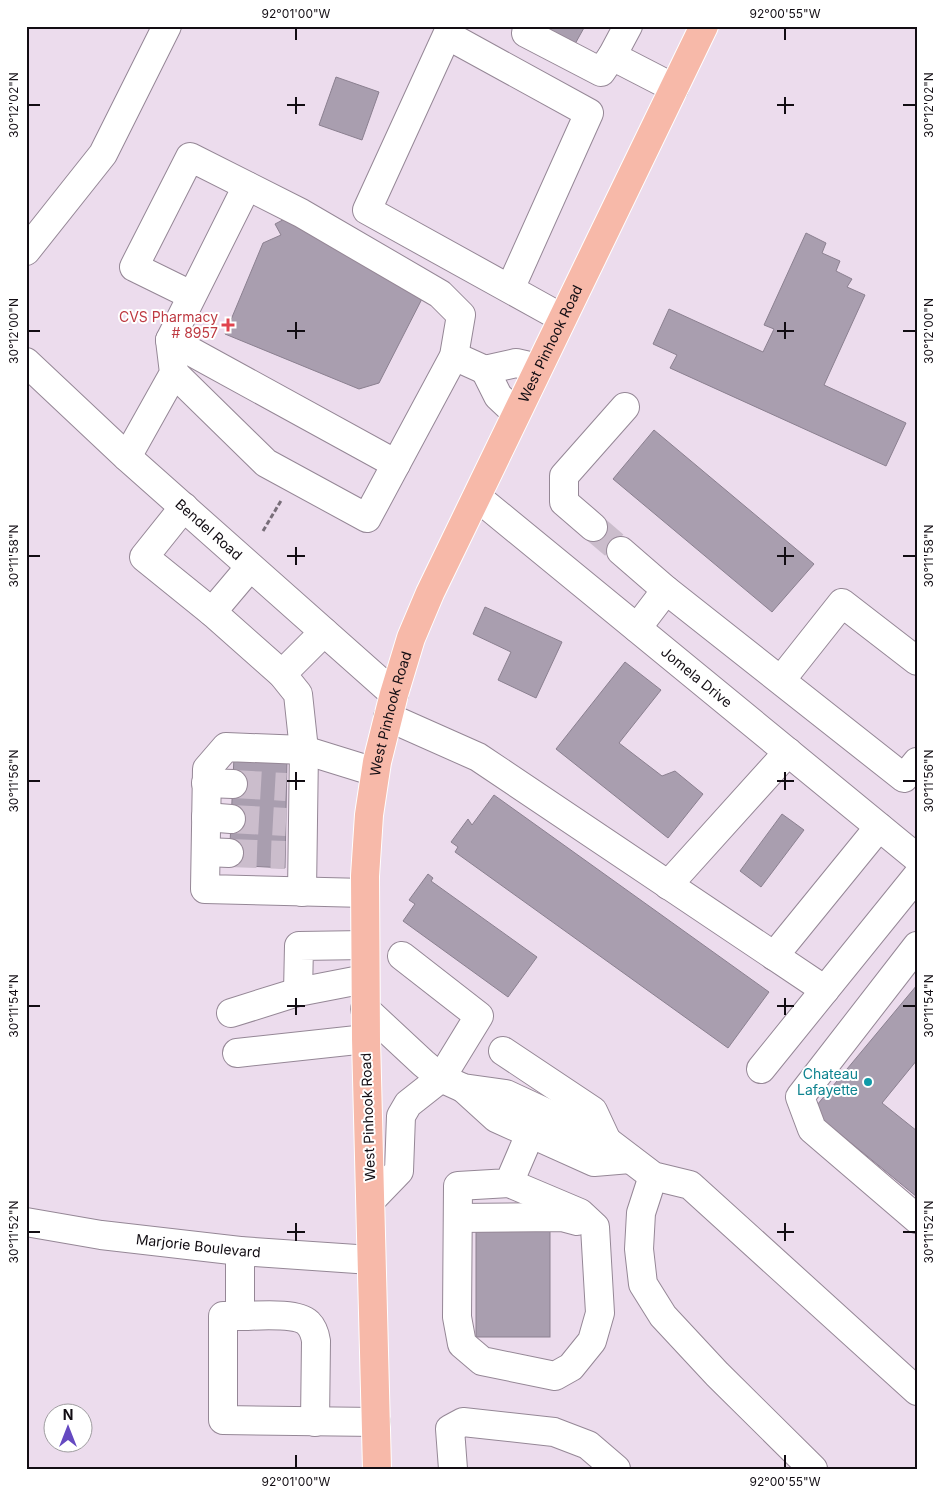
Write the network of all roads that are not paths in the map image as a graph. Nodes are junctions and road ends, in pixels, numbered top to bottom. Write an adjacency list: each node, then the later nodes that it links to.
1 (167, 26): 8 (street)
2 (530, 26): 5 (street)
3 (628, 26): 5 (street)
4 (704, 26): 6 (main road, West Pinhook Road)
5 (612, 56): 6 (street)
6 (674, 88): 11 (main road, West Pinhook Road)
7 (247, 186): 10 (street); 10 (street); 13 (street)
8 (26, 252)
9 (510, 289): 9 (street); 11 (street)
10 (192, 295): 12 (street)
11 (562, 318): 15 (main road, West Pinhook Road)
12 (170, 340): 17 (street); 21 (street)
13 (454, 356): 16 (street); 21 (street)
14 (26, 362): 20 (street, Bendel Road)
15 (538, 368): 16 (street); 19 (main road, West Pinhook Road)
16 (485, 370): 19 (street)
17 (174, 373): 20 (street); 21 (street)
18 (625, 407): 24 (street)
19 (516, 412): 22 (main road, West Pinhook Road)
20 (127, 457): 23 (street, Bendel Road)
21 (396, 464)
22 (477, 497): 29 (street, Jomela Drive); 34 (main road, West Pinhook Road)
23 (184, 508): 26 (street, Bendel Road); 28 (street)
24 (593, 527)
25 (621, 551): 27 (street)
26 (250, 567): 28 (street); 30 (street, Bendel Road)
27 (666, 590): 29 (street); 33 (street)
28 (212, 612): 32 (street)
29 (637, 628): 36 (street, Jomela Drive)
30 (324, 632): 32 (street); 34 (street, Bendel Road)
31 (917, 661): 33 (street)
32 (282, 674): 35 (street)
33 (781, 680): 37 (street)
34 (391, 706): 38 (main road, West Pinhook Road); 42 (street, Bendel Road)
35 (304, 750): 38 (street); 43 (street); 43 (street)
36 (788, 752): 39 (street, Jomela Drive); 42 (street)
37 (917, 762)
38 (375, 772): 44 (main road, West Pinhook Road)
39 (879, 827): 40 (street, Jomela Drive); 48 (street)
40 (917, 858)
41 (917, 876): 50 (street)
42 (668, 885): 48 (street, Bendel Road)
43 (302, 892): 44 (street)
44 (365, 893): 45 (main road, West Pinhook Road)
45 (365, 945): 49 (main road, West Pinhook Road); 51 (street)
46 (917, 946): 66 (street)
47 (402, 956): 58 (street)
48 (774, 956): 50 (street, Bendel Road)
49 (365, 979): 51 (street); 52 (main road, West Pinhook Road)
50 (826, 990): 57 (street)
51 (298, 992): 53 (street)
52 (366, 1009): 54 (main road, West Pinhook Road); 58 (street)
53 (231, 1013)
54 (366, 1039): 56 (street); 64 (main road, West Pinhook Road)
55 (503, 1051): 60 (street)
56 (236, 1053)
57 (761, 1069)
58 (452, 1083): 59 (street); 60 (street); 64 (street)
59 (530, 1134): 61 (street); 63 (street)
60 (607, 1141): 61 (street)
61 (630, 1159): 62 (street)
62 (653, 1176): 72 (street); 78 (street)
63 (509, 1183): 65 (street); 68 (street)
64 (371, 1200): 70 (main road, West Pinhook Road)
65 (458, 1218): 68 (street); 68 (street)
66 (917, 1219)
67 (26, 1222): 69 (street, Marjorie Boulevard)
68 (596, 1227)
69 (240, 1251): 70 (street, Marjorie Boulevard); 71 (street)
70 (371, 1260): 74 (main road, West Pinhook Road)
71 (240, 1316): 73 (street); 73 (street)
72 (917, 1391)
73 (315, 1422): 74 (street)
74 (376, 1422): 75 (main road, West Pinhook Road)
75 (377, 1469)
76 (453, 1469): 77 (street)
77 (616, 1469)
78 (813, 1469)

